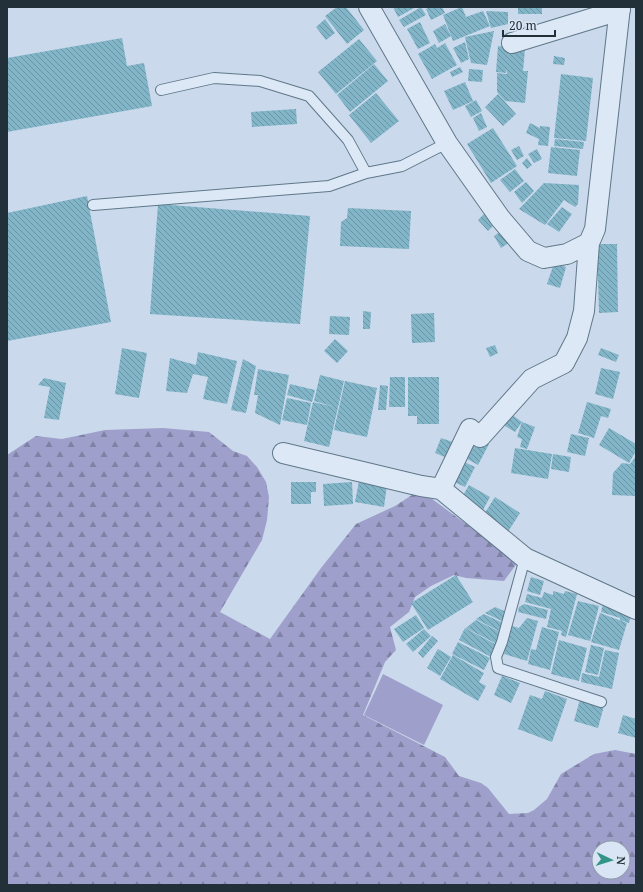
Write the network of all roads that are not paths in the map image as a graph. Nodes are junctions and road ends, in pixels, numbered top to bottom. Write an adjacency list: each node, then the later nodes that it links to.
1 (369, 7): 5 (street)
2 (620, 8): 3 (street); 8 (street)
3 (512, 43)
4 (161, 90): 6 (lane)
5 (447, 143): 6 (lane); 8 (street)
6 (366, 173): 7 (lane)
7 (93, 205)
8 (589, 243): 10 (street)
9 (283, 453): 10 (street)
10 (441, 489): 11 (street)
11 (525, 558): 12 (street); 13 (lane)
12 (636, 609)
13 (601, 702)

